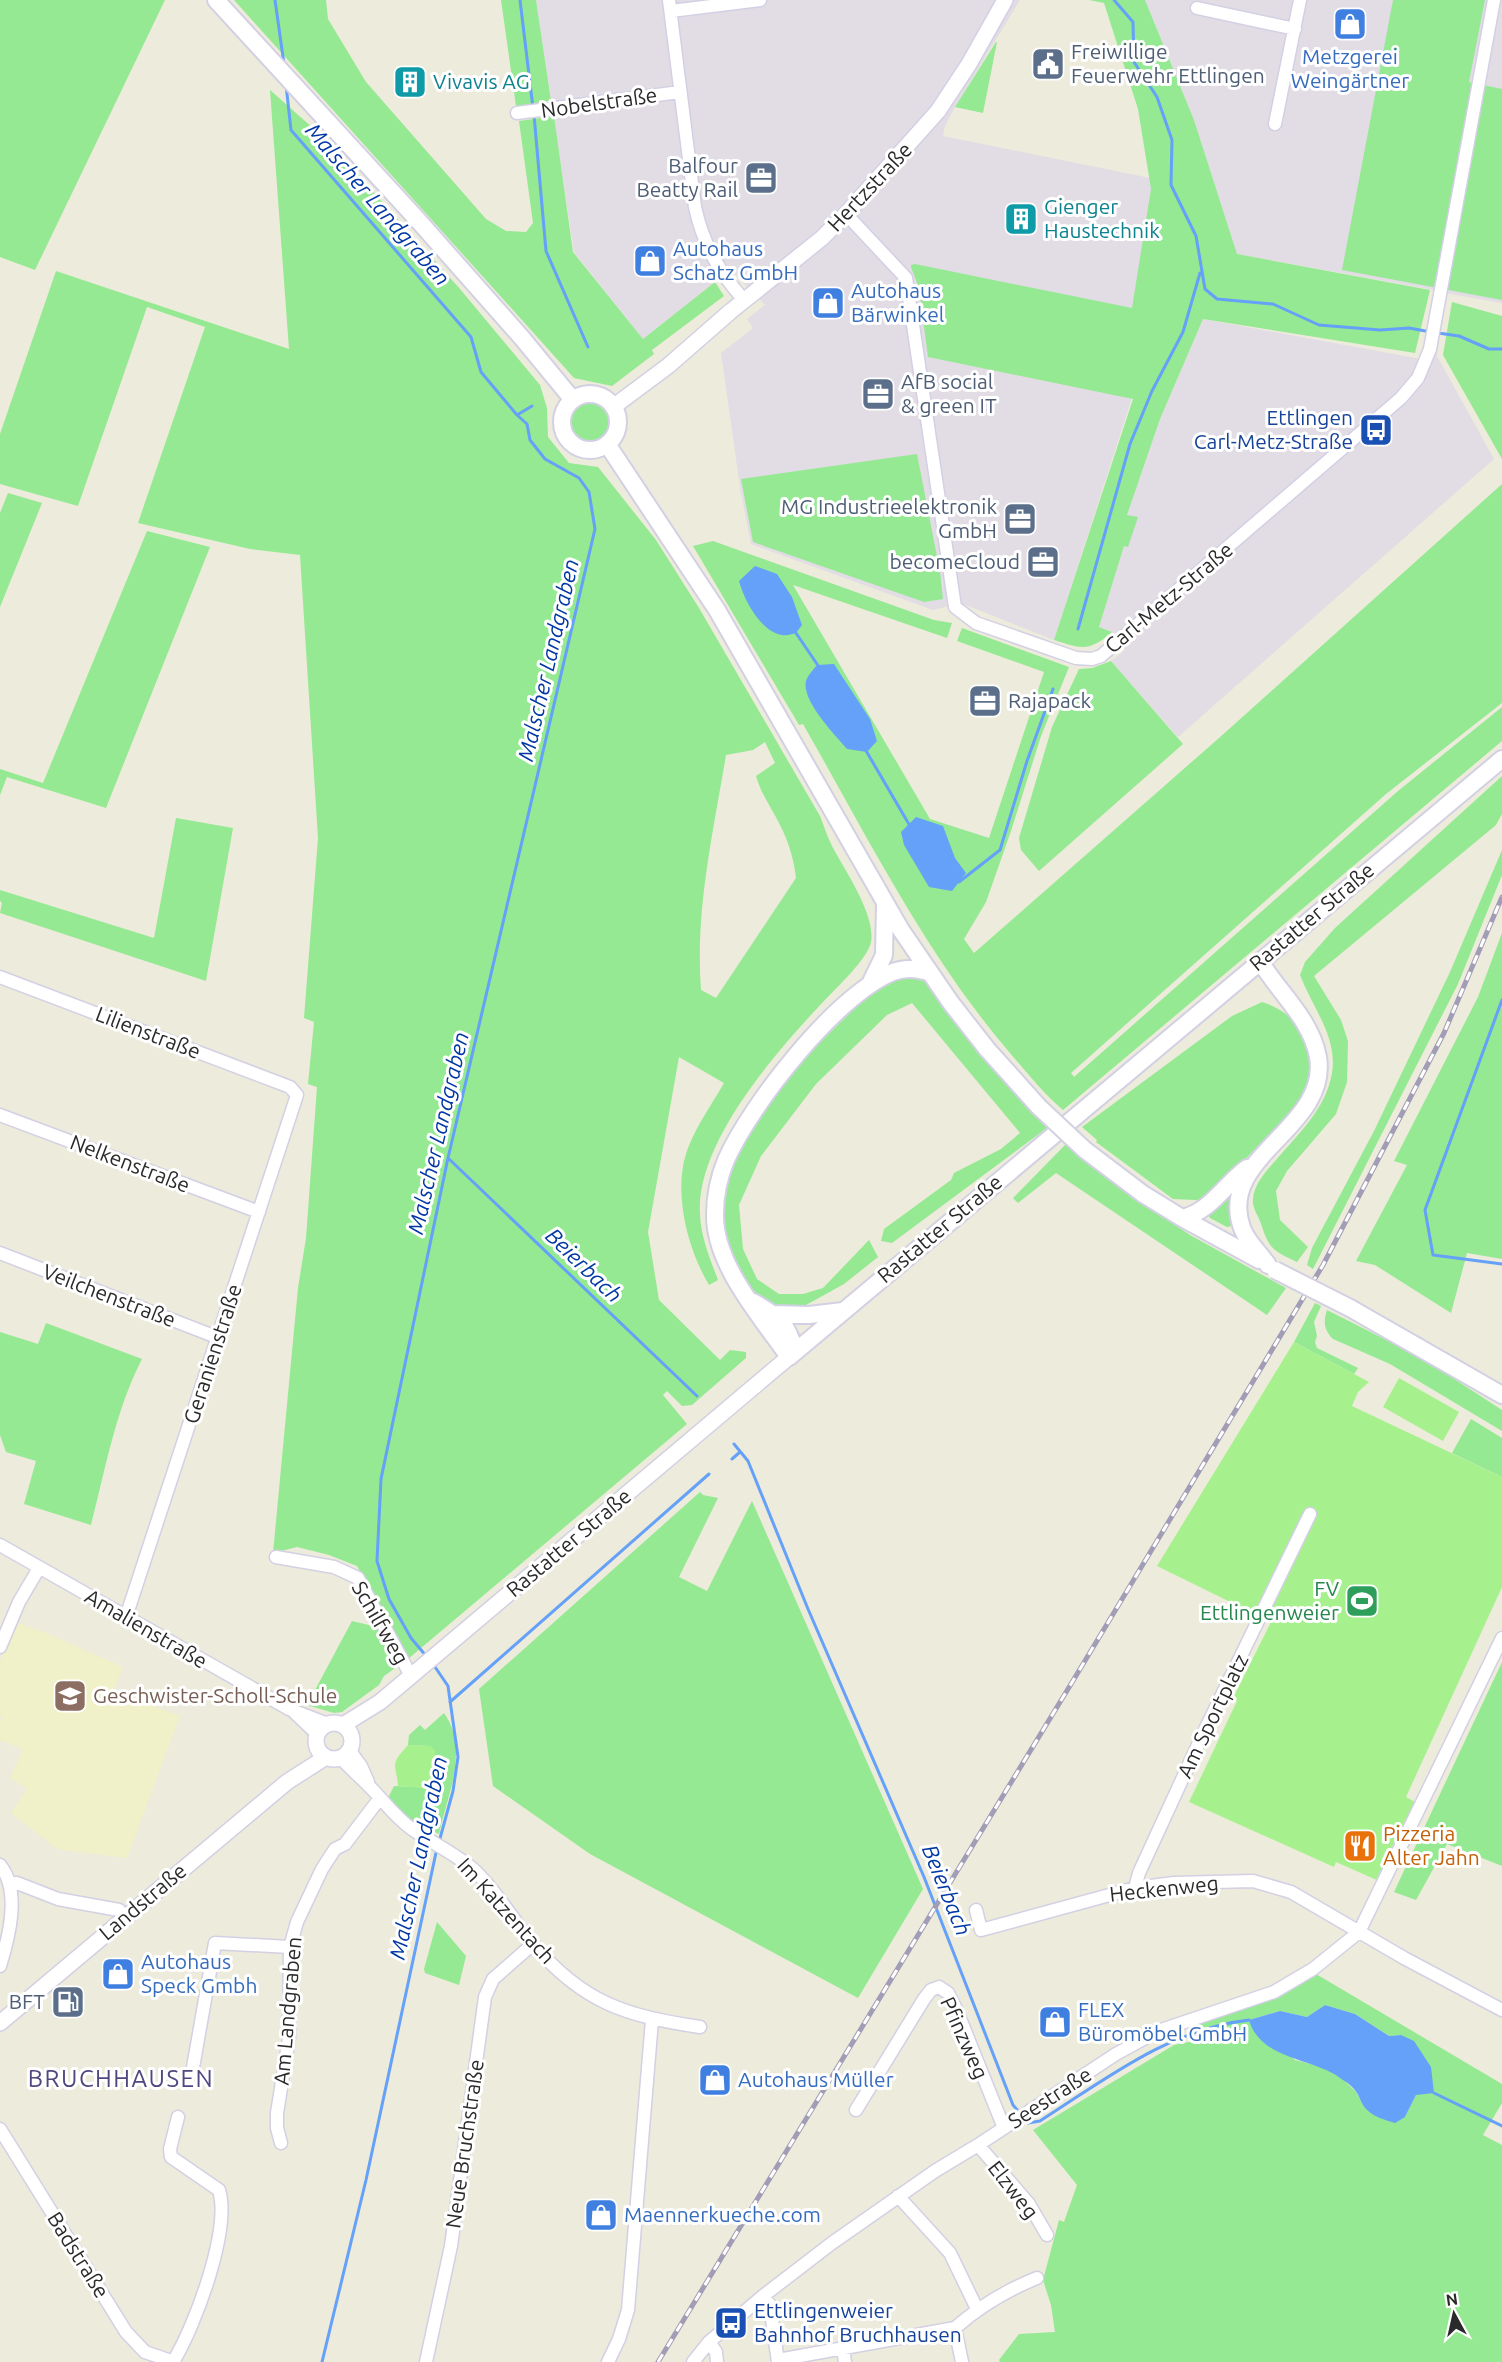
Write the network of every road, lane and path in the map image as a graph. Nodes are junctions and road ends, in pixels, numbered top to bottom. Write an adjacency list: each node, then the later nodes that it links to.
1 (216, 0): 14 (main road)
2 (760, 0): 6 (street)
3 (1005, 0): 12 (street, Hertzstraße)
4 (1300, 0): 8 (street)
5 (1494, 0): 12 (street, Carl-Metz-Straße)
6 (670, 6): 9 (street, Nobelstraße)
7 (1197, 8): 8 (street)
8 (1295, 29): 11 (street)
9 (680, 92): 10 (street, Nobelstraße); 13 (street, Nobelstraße)
10 (517, 113)
11 (1275, 124)
12 (846, 214): 13 (street, Hertzstraße)
13 (744, 300): 15 (street, Hertzstraße)
14 (573, 400): 15 (main road); 16 (main road)
15 (613, 407): 16 (main road)
16 (607, 444): 18 (main road)
17 (1502, 759): 19 (main road, Rastatter Straße)
18 (885, 905): 20 (main road); 22 (main road)
19 (1260, 960): 25 (main road); 31 (main road, Rastatter Straße)
20 (929, 972): 22 (main road); 27 (main road, bridge)
21 (0, 977): 23 (street, Lilienstraße)
22 (870, 984): 30 (main road)
23 (296, 1091): 26 (street, Geranienstraße)
24 (0, 1115): 26 (street, Nelkenstraße)
25 (1257, 1161): 27 (main road); 29 (main road)
26 (260, 1212): 33 (street, Geranienstraße)
27 (1182, 1218): 29 (main road)
28 (0, 1253): 33 (street, Veilchenstraße)
29 (1272, 1268): 35 (main road, bridge)
30 (750, 1300): 32 (main road); 34 (main road)
31 (843, 1311): 32 (main road); 34 (main road, Rastatter Straße)
32 (774, 1314): 34 (main road)
33 (219, 1338): 40 (street, Geranienstraße)
34 (792, 1355): 43 (street, Rastatter Straße)
35 (1502, 1395)
36 (1310, 1514): 48 (street, Am Sportplatz)
37 (0, 1545): 39 (street, Amalienstraße)
38 (276, 1557): 43 (street, Schilfweg)
39 (39, 1568): 40 (street, Amalienstraße); 42 (street)
40 (126, 1617): 44 (street, Amalienstraße)
41 (1502, 1638): 51 (street)
42 (0, 1647)
43 (411, 1676): 44 (street, Rastatter Straße)
44 (334, 1741): 45 (street, Im Katzentach); 50 (street, Landstraße)
45 (380, 1798): 52 (street, Im Katzentach); 53 (street, Am Landgraben)
46 (0, 1864): 47 (street)
47 (11, 1884): 50 (street); 54 (street)
48 (1135, 1888): 49 (street, Heckenweg); 51 (street, Heckenweg)
49 (976, 1910)
50 (125, 1917): 57 (street, Landstraße)
51 (1359, 1932): 55 (street); 62 (street, Seestraße)
52 (533, 1944): 56 (street, Im Katzentach); 76 (street, Neue Bruchstraße)
53 (290, 1947): 59 (street); 64 (street, Am Landgraben)
54 (0, 1966)
55 (1502, 2010)
56 (652, 2020): 58 (street, Im Katzentach); 77 (street)
57 (0, 2023)
58 (700, 2027)
59 (192, 2073)
60 (856, 2110): 62 (street, Pfinzweg)
61 (178, 2116): 74 (street)
62 (1004, 2128): 65 (street, Seestraße)
63 (0, 2129): 74 (street, Badstraße)
64 (281, 2143)
65 (978, 2145): 66 (street, Seestraße); 67 (street, Elzweg)
66 (898, 2196): 69 (street, Seestraße); 70 (street)
67 (1047, 2235)
68 (1037, 2278): 70 (street)
69 (763, 2296): 72 (street, Seestraße); 75 (street)
70 (977, 2309): 71 (street)
71 (956, 2328): 73 (street); 81 (street)
72 (709, 2342): 78 (street, Seestraße); 79 (street)
73 (843, 2349): 75 (street); 80 (street)
74 (169, 2361)
75 (778, 2361)
76 (426, 2362)
77 (608, 2362)
78 (693, 2362)
79 (717, 2362)
80 (845, 2362)
81 (962, 2362)

